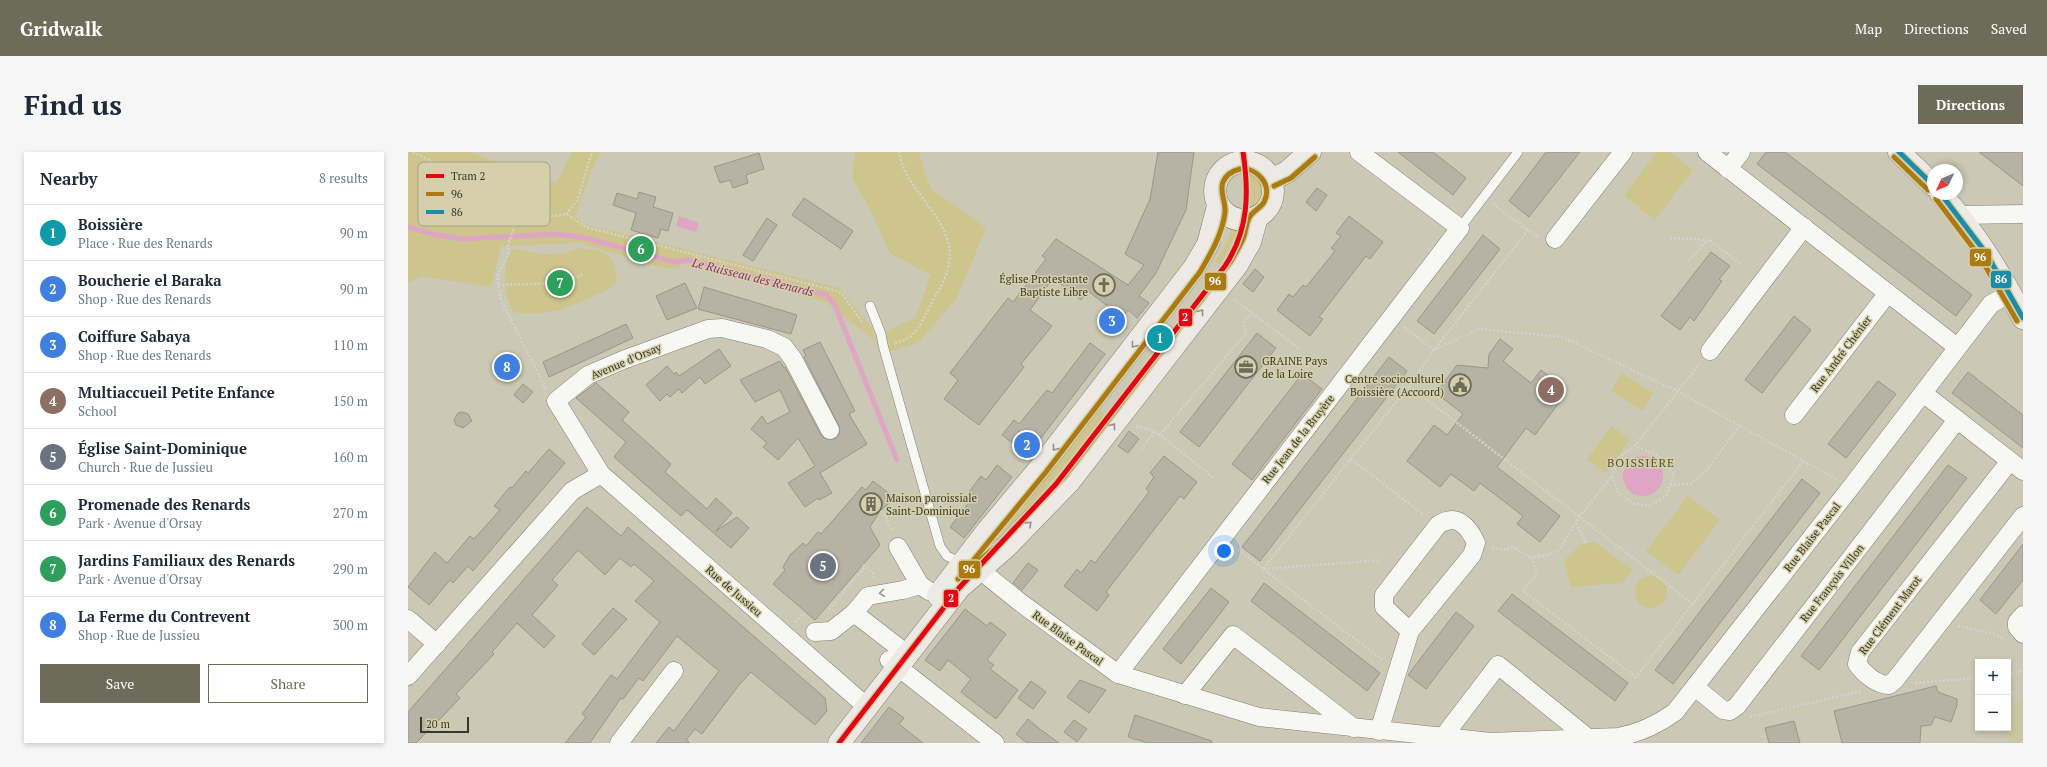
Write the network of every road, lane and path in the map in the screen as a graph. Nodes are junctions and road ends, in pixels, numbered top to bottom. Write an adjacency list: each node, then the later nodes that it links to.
1 (413, 152): 13 (path)
2 (592, 152): 21 (path)
3 (899, 152): 44 (path)
4 (1220, 152): 15 (street)
5 (1310, 152): 17 (street)
6 (1359, 152): 28 (street)
7 (1518, 152): 18 (lane)
8 (1623, 152): 31 (street)
9 (1707, 152): 14 (street)
10 (1741, 152): 14 (street)
11 (1899, 152): 16 (street)
12 (1248, 157): 15 (street); 17 (street)
13 (433, 162)
14 (1728, 169): 27 (street)
15 (1217, 178): 20 (street)
16 (1927, 178)
17 (1271, 180): 25 (street)
18 (1484, 197): 28 (lane); 29 (path)
19 (1946, 200): 23 (street)
20 (1218, 206): 25 (street); 81 (street, one-way to 81)
21 (566, 214): 24 (path); 43 (path)
22 (2023, 214): 23 (street)
23 (1960, 215): 39 (street)
24 (550, 216)
25 (1257, 217): 81 (street, one-way to 25)
26 (515, 226): 36 (path)
27 (1804, 227): 37 (street); 48 (street)
28 (1460, 228): 42 (street, Rue Jean de la Bruyère)
29 (1528, 230): 31 (path); 47 (path)
30 (1670, 238): 32 (path)
31 (1555, 239)
32 (1707, 240): 33 (path); 34 (path)
33 (1688, 261)
34 (1742, 265)
35 (582, 275): 36 (path)
36 (498, 285): 52 (path)
37 (1888, 293): 45 (street); 53 (street, Rue André Chénier)
38 (1231, 298): 41 (path)
39 (2018, 305): 45 (street, Rue Blaise Pascal)
40 (870, 306): 43 (lane)
41 (1251, 313): 46 (path); 59 (path)
42 (1391, 317): 47 (path); 75 (street, Rue Jean de la Bruyère)
43 (881, 334): 44 (lane)
44 (883, 345): 81 (lane)
45 (1958, 347): 51 (street, Rue Blaise Pascal)
46 (1301, 350)
47 (1434, 350): 49 (path); 50 (path)
48 (1710, 350): 50 (path)
49 (1408, 386): 62 (path); 71 (path)
50 (1677, 391): 56 (path); 60 (path)
51 (1923, 393): 54 (street); 69 (street, Rue Blaise Pascal)
52 (556, 401): 57 (street, Avenue d'Orsay); 65 (street, Rue de Jussieu)
53 (1794, 415)
54 (1957, 420): 64 (street); 108 (street, Rue François Villon)
55 (1129, 424): 58 (path)
56 (1740, 425): 63 (path); 68 (path)
57 (830, 430)
58 (1154, 431): 59 (path); 61 (path)
59 (1160, 435): 67 (path)
60 (1635, 446): 66 (path); 68 (path)
61 (1141, 449)
62 (1352, 459): 74 (path); 82 (path)
63 (1804, 460): 69 (path); 85 (path)
64 (2016, 466): 104 (street, Rue Clément Marot)
65 (601, 474): 93 (street, Rue de Jussieu); 95 (street)
66 (1612, 476): 68 (path); 71 (path)
67 (1214, 478)
68 (1670, 485)
69 (1851, 488): 105 (street, Rue Blaise Pascal)
70 (880, 511): 78 (path)
71 (1580, 516): 73 (path); 85 (path)
72 (2023, 516): 90 (street)
73 (1576, 523): 77 (path); 79 (path)
74 (1438, 525): 76 (street); 92 (street)
75 (1222, 537): 82 (path); 100 (street, Rue Jean de la Bruyère)
76 (1476, 543): 79 (path); 92 (street)
77 (1586, 543)
78 (898, 547): 84 (street)
79 (1532, 558): 85 (path)
80 (1380, 560): 82 (path)
81 (970, 567): 84 (street); 100 (street, Rue Blaise Pascal)
82 (1263, 569): 97 (path)
83 (873, 573): 87 (path)
84 (941, 588): 86 (street, one-way to 86); 96 (street)
85 (1693, 604)
86 (854, 613): 91 (street); 96 (street)
87 (825, 615)
88 (2023, 615): 94 (street)
89 (408, 619): 95 (street)
90 (1940, 622): 94 (path); 104 (street)
91 (813, 627): 93 (path)
92 (1410, 631): 110 (street)
93 (784, 634): 107 (street, Rue de Jussieu)
94 (2017, 639)
95 (436, 644): 102 (street)
96 (895, 658): 107 (street); 116 (street)
97 (1387, 664)
98 (2023, 670): 101 (path)
99 (674, 671): 113 (street)
100 (1118, 674): 106 (street, Rue Blaise Pascal)
101 (2011, 674)
102 (408, 676)
103 (1975, 678): 104 (path)
104 (1889, 685): 108 (path)
105 (1695, 687): 108 (street); 112 (street, Rue Blaise Pascal)
106 (1185, 696): 109 (street, Rue Blaise Pascal); 109 (street)
107 (862, 703): 114 (street); 115 (street)
108 (1730, 711)
109 (1354, 728): 110 (street, Rue Blaise Pascal)
110 (1379, 731): 111 (street, Rue Blaise Pascal)
111 (1443, 737): 112 (street, Rue Blaise Pascal); 112 (street)
112 (1588, 738)
113 (618, 743)
114 (824, 743)
115 (839, 743)
116 (996, 743)

